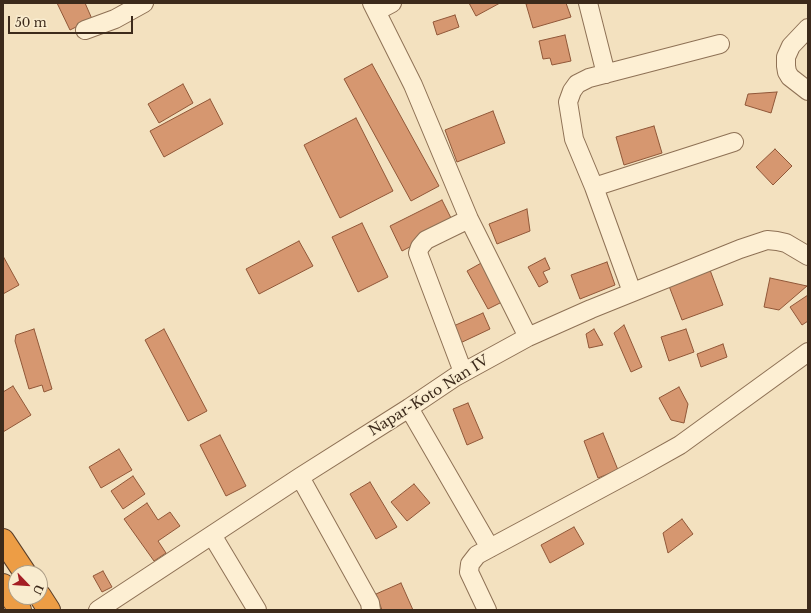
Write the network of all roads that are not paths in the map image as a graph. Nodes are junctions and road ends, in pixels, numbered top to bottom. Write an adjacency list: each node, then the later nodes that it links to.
1 (144, 3): 5 (street)
2 (588, 3): 7 (street)
3 (380, 6): 11 (street)
4 (808, 28): 8 (street)
5 (85, 30)
6 (720, 44): 7 (street)
7 (606, 74): 10 (street)
8 (808, 91)
9 (734, 142): 10 (street)
10 (594, 187): 13 (street)
11 (469, 219): 14 (street); 16 (street)
12 (808, 256): 13 (street, Napar-Koto Nan IV)
13 (632, 292): 14 (street, Napar-Koto Nan IV)
14 (528, 337): 16 (street, Napar-Koto Nan IV)
15 (808, 352): 21 (street)
16 (463, 372): 17 (street, Napar-Koto Nan IV)
17 (409, 408): 18 (street, Napar-Koto Nan IV); 21 (street)
18 (300, 477): 19 (street, Napar-Koto Nan IV); 27 (street)
19 (212, 535): 25 (street, Napar-Koto Nan IV); 26 (street)
20 (3, 540): 22 (highway)
21 (490, 548): 28 (street)
22 (20, 565)
23 (3, 585): 24 (highway)
24 (20, 610)
25 (98, 610)
26 (257, 610)
27 (371, 610)
28 (487, 610)

